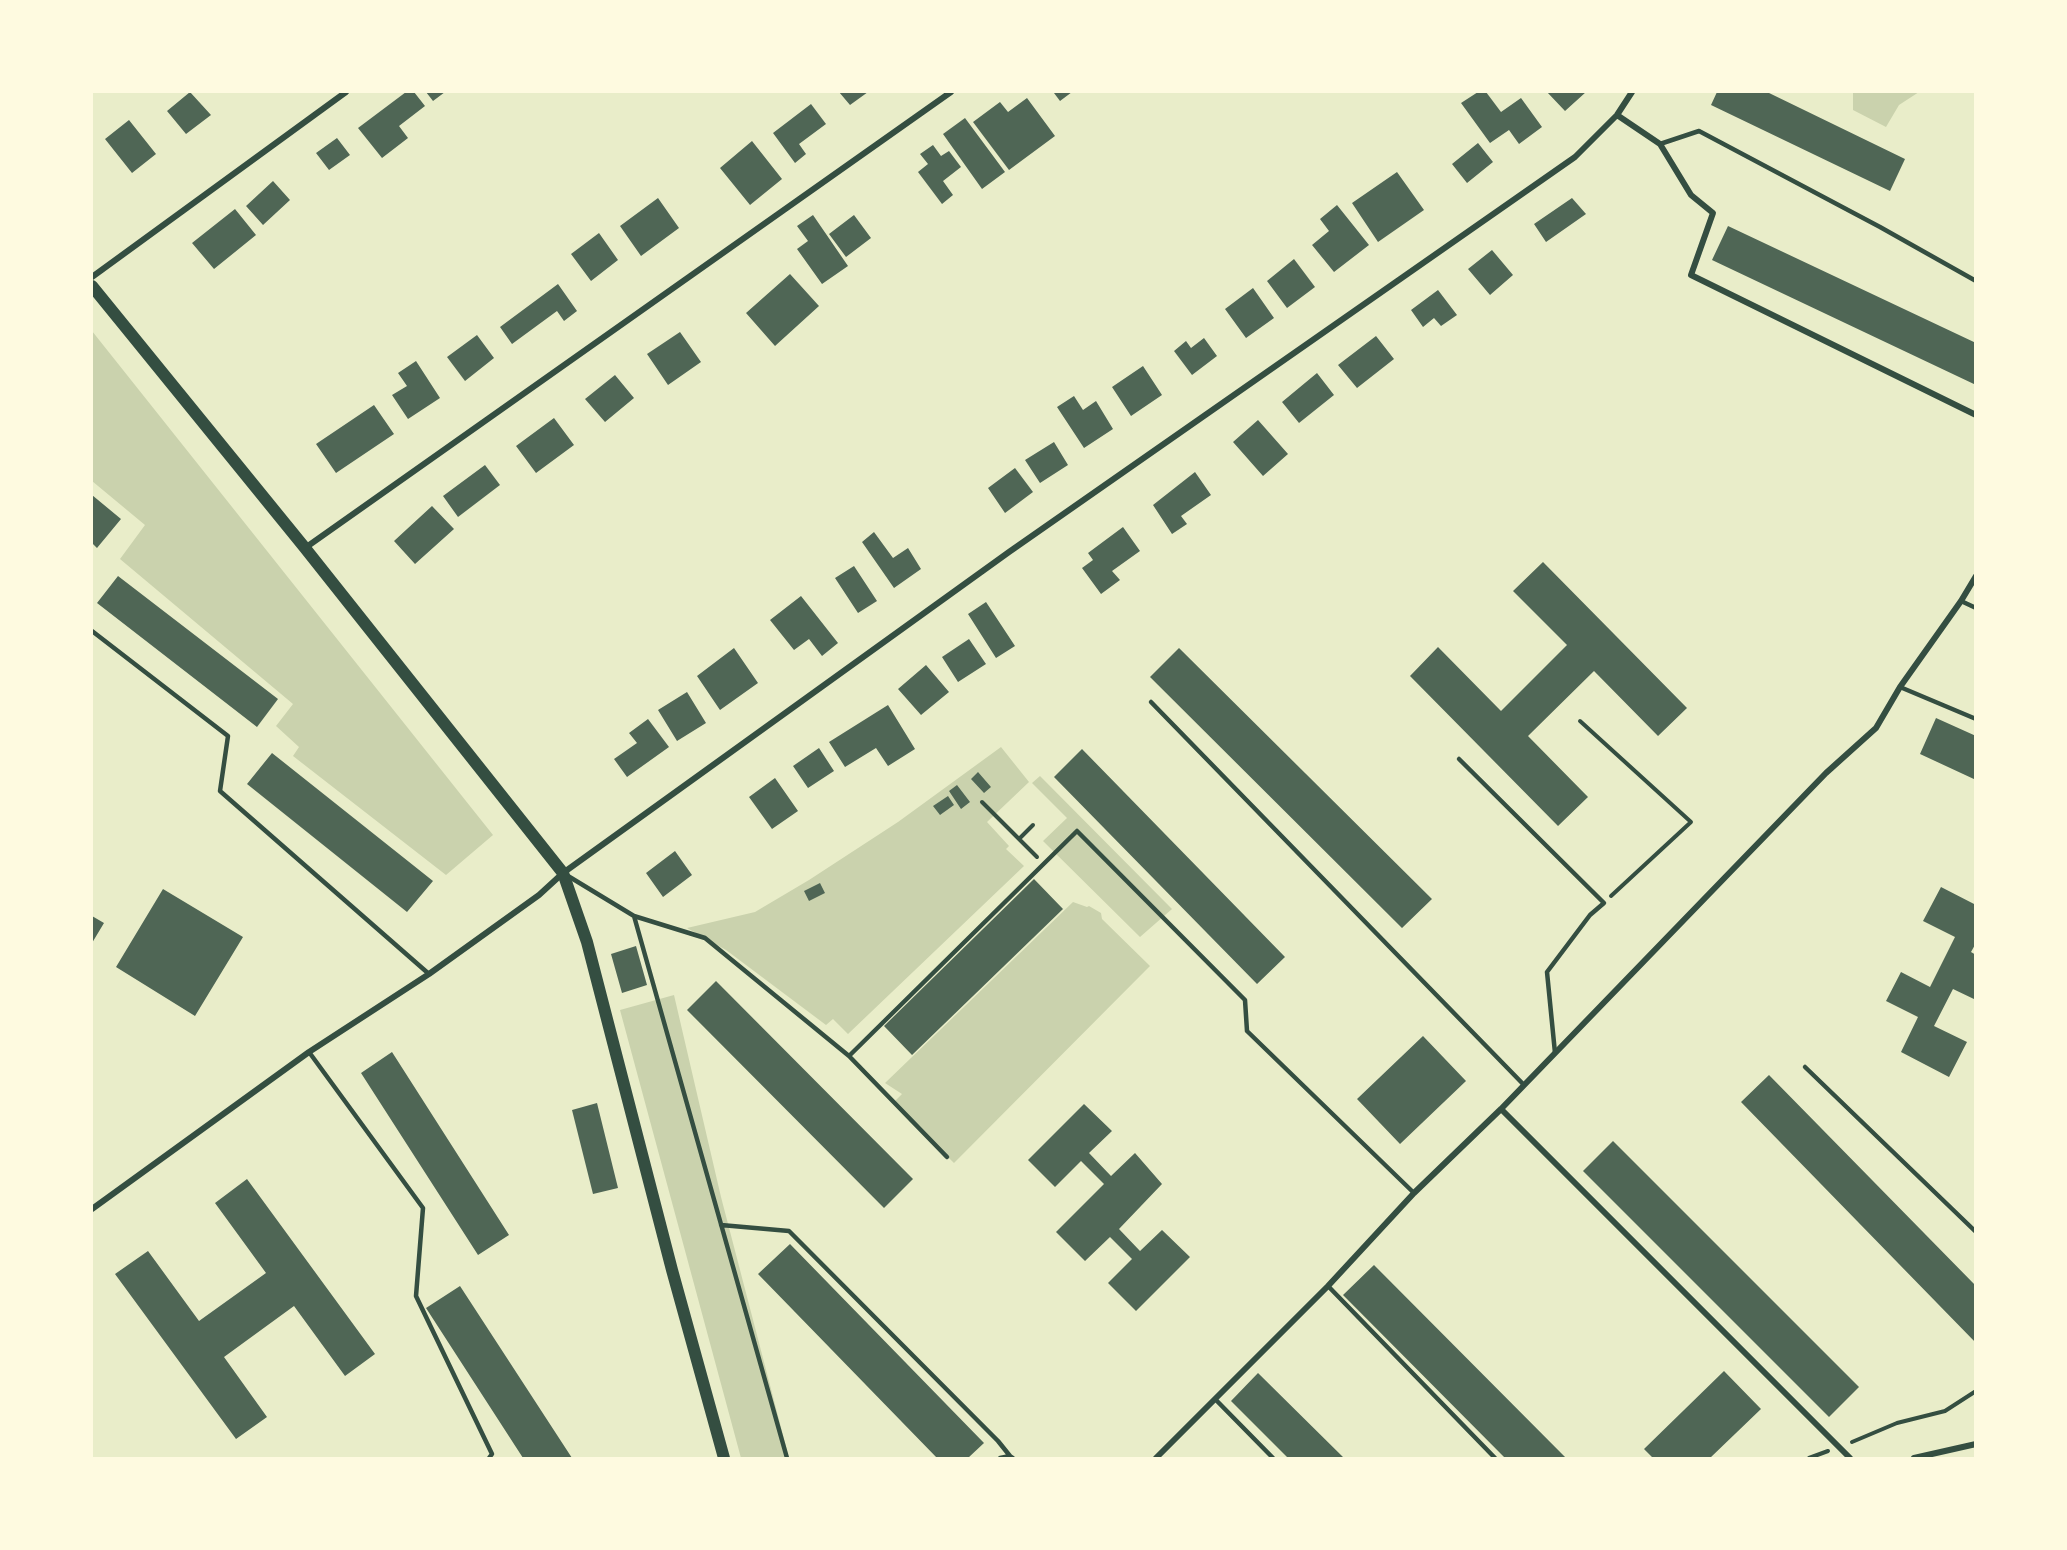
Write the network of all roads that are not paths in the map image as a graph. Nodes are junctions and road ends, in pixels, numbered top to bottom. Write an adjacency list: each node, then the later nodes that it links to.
1 (346, 92): 6 (street)
2 (951, 92): 10 (street)
3 (1632, 92): 4 (street)
4 (1617, 115): 5 (street); 19 (street)
5 (1660, 144): 7 (lane); 9 (street)
6 (92, 278)
7 (1976, 281)
8 (92, 286): 10 (main road)
9 (1976, 415)
10 (305, 548): 19 (main road)
11 (1976, 576): 12 (street)
12 (1961, 601): 13 (lane); 15 (street)
13 (1976, 608)
14 (92, 631): 21 (lane)
15 (1900, 687): 17 (lane); 23 (street)
16 (1151, 702): 26 (lane)
17 (1976, 719)
18 (1459, 759): 23 (lane)
19 (563, 873): 20 (lane); 21 (street); 38 (main road)
20 (634, 916): 24 (lane); 31 (lane)
21 (429, 974): 22 (street)
22 (309, 1052): 30 (street); 37 (lane)
23 (1555, 1053): 26 (street)
24 (849, 1056): 28 (lane); 29 (lane)
25 (1805, 1067): 32 (lane)
26 (1524, 1085): 27 (street)
27 (1501, 1109): 29 (street); 44 (street)
28 (947, 1156)
29 (1414, 1193): 33 (street)
30 (92, 1209)
31 (721, 1225): 36 (lane); 39 (lane)
32 (1976, 1232)
33 (1328, 1286): 34 (street); 43 (lane)
34 (1216, 1400): 41 (street); 42 (lane)
35 (1976, 1444): 45 (street)
36 (1011, 1457): 40 (lane)
37 (489, 1458)
38 (724, 1458)
39 (787, 1458)
40 (1000, 1458)
41 (1156, 1458)
42 (1273, 1458)
43 (1495, 1458)
44 (1850, 1458)
45 (1914, 1458)

